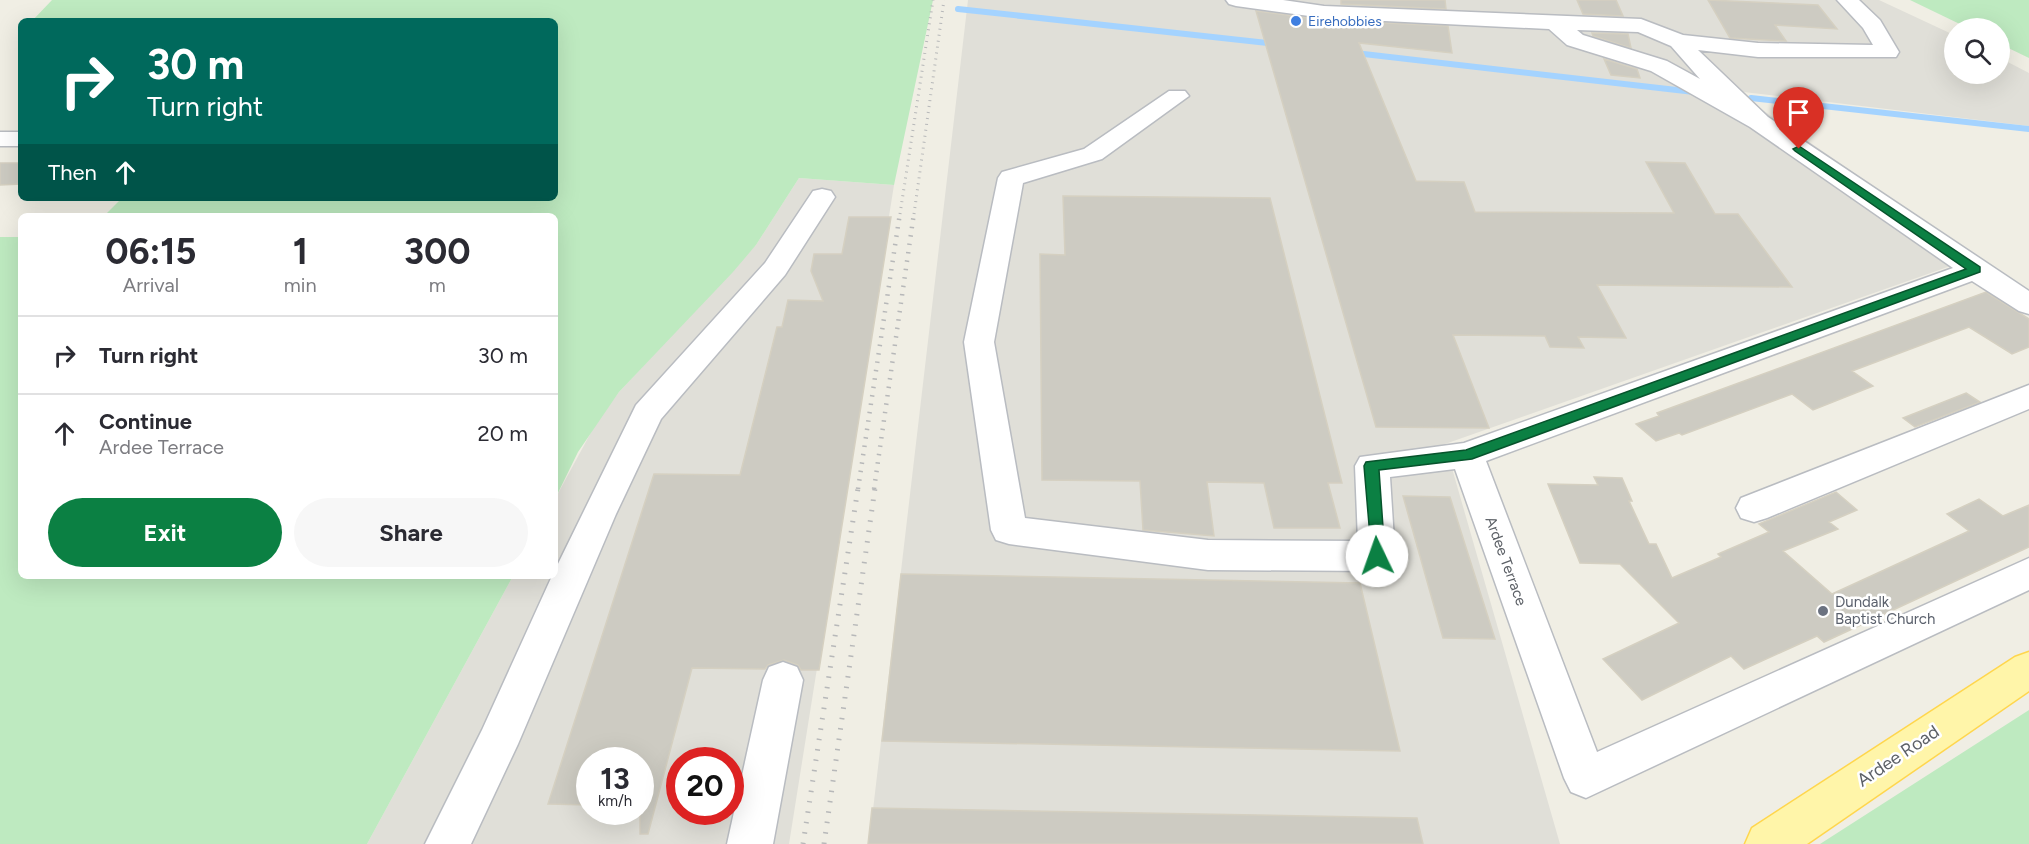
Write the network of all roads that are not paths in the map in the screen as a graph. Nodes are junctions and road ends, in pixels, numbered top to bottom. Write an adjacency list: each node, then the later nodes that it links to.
1 (1236, 0): 3 (street)
2 (1846, 0): 4 (street)
3 (1555, 23): 4 (street); 6 (street)
4 (1679, 41): 6 (street)
5 (1177, 96): 13 (street)
6 (1759, 122): 10 (street)
7 (0, 139): 8 (street)
8 (18, 139)
9 (822, 197): 18 (street)
10 (1975, 270): 11 (street); 13 (street)
11 (2029, 304)
12 (2029, 396): 14 (street)
13 (1467, 455): 15 (street, Ardee Terrace)
14 (1754, 508)
15 (2029, 573)
16 (2029, 669): 20 (main road, Ardee Road)
17 (783, 680): 19 (street)
18 (448, 844)
19 (750, 844)
20 (1768, 844)

